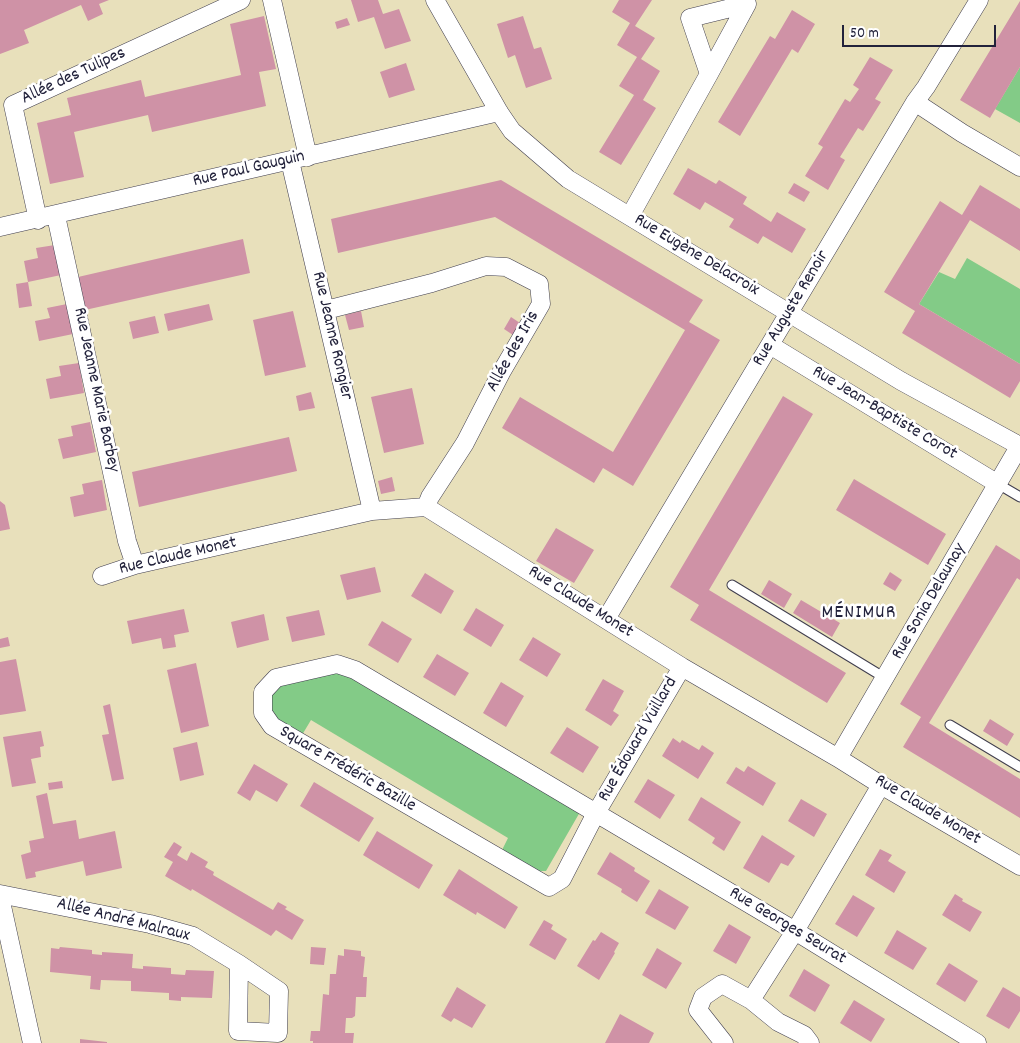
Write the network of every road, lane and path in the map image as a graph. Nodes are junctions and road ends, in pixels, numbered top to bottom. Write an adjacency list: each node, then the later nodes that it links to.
1 (241, 0): 13 (street, Allée des Tulipes)
2 (272, 0): 8 (street)
3 (435, 0): 7 (street, Rue Eugène Delacroix)
4 (979, 0): 6 (street, Rue Auguste Renoir)
5 (709, 74): 12 (street)
6 (915, 102): 10 (street); 16 (street, Rue Auguste Renoir)
7 (499, 112): 8 (street, Rue Paul Gauguin); 12 (street, Rue Eugène Delacroix)
8 (308, 157): 9 (street, Rue Paul Gauguin)
9 (290, 161): 11 (street, Rue Paul Gauguin); 15 (street, Rue Jeanne Rongier)
10 (1020, 167)
11 (56, 216): 13 (street, Rue Paul Gauguin); 23 (street, Rue Jeanne Marie Barbey)
12 (630, 216): 16 (street, Rue Eugène Delacroix)
13 (38, 220): 14 (street, Rue Paul Gauguin)
14 (0, 227)
15 (326, 310): 21 (street, Allée des Iris); 22 (street, Rue Jeanne Rongier)
16 (790, 313): 17 (street, Rue Auguste Renoir); 18 (street, Rue Eugène Delacroix)
17 (770, 345): 19 (street, Rue Jean-Baptiste Corot); 26 (street, Rue Auguste Renoir)
18 (1020, 446): 19 (street, Rue Sonia Delaunay)
19 (998, 484): 20 (lane); 28 (street, Rue Sonia Delaunay)
20 (1020, 497)
21 (426, 507): 22 (street, Rue Claude Monet); 26 (street, Rue Claude Monet)
22 (372, 511): 23 (street, Rue Claude Monet)
23 (134, 565): 24 (street, Rue Claude Monet)
24 (102, 576)
25 (732, 585): 28 (lane)
26 (606, 619): 27 (street, Rue Claude Monet)
27 (682, 667): 30 (street, Rue Claude Monet); 33 (street, Rue Édouard Vuillard)
28 (885, 678): 30 (street, Rue Sonia Delaunay)
29 (950, 725): 31 (lane)
30 (838, 758): 32 (street, Rue Claude Monet)
31 (1020, 767)
32 (881, 785): 34 (street, Rue Claude Monet); 36 (street)
33 (596, 813): 33 (street, Square Frédéric Bazille); 36 (street, Rue Georges Seurat)
34 (1020, 866)
35 (0, 896): 37 (street, Allée André Malraux); 39 (street)
36 (795, 931): 38 (street); 42 (street, Rue Georges Seurat)
37 (239, 964)
38 (751, 1000): 40 (street); 41 (street)
39 (32, 1043)
40 (724, 1043)
41 (810, 1043)
42 (977, 1043)

